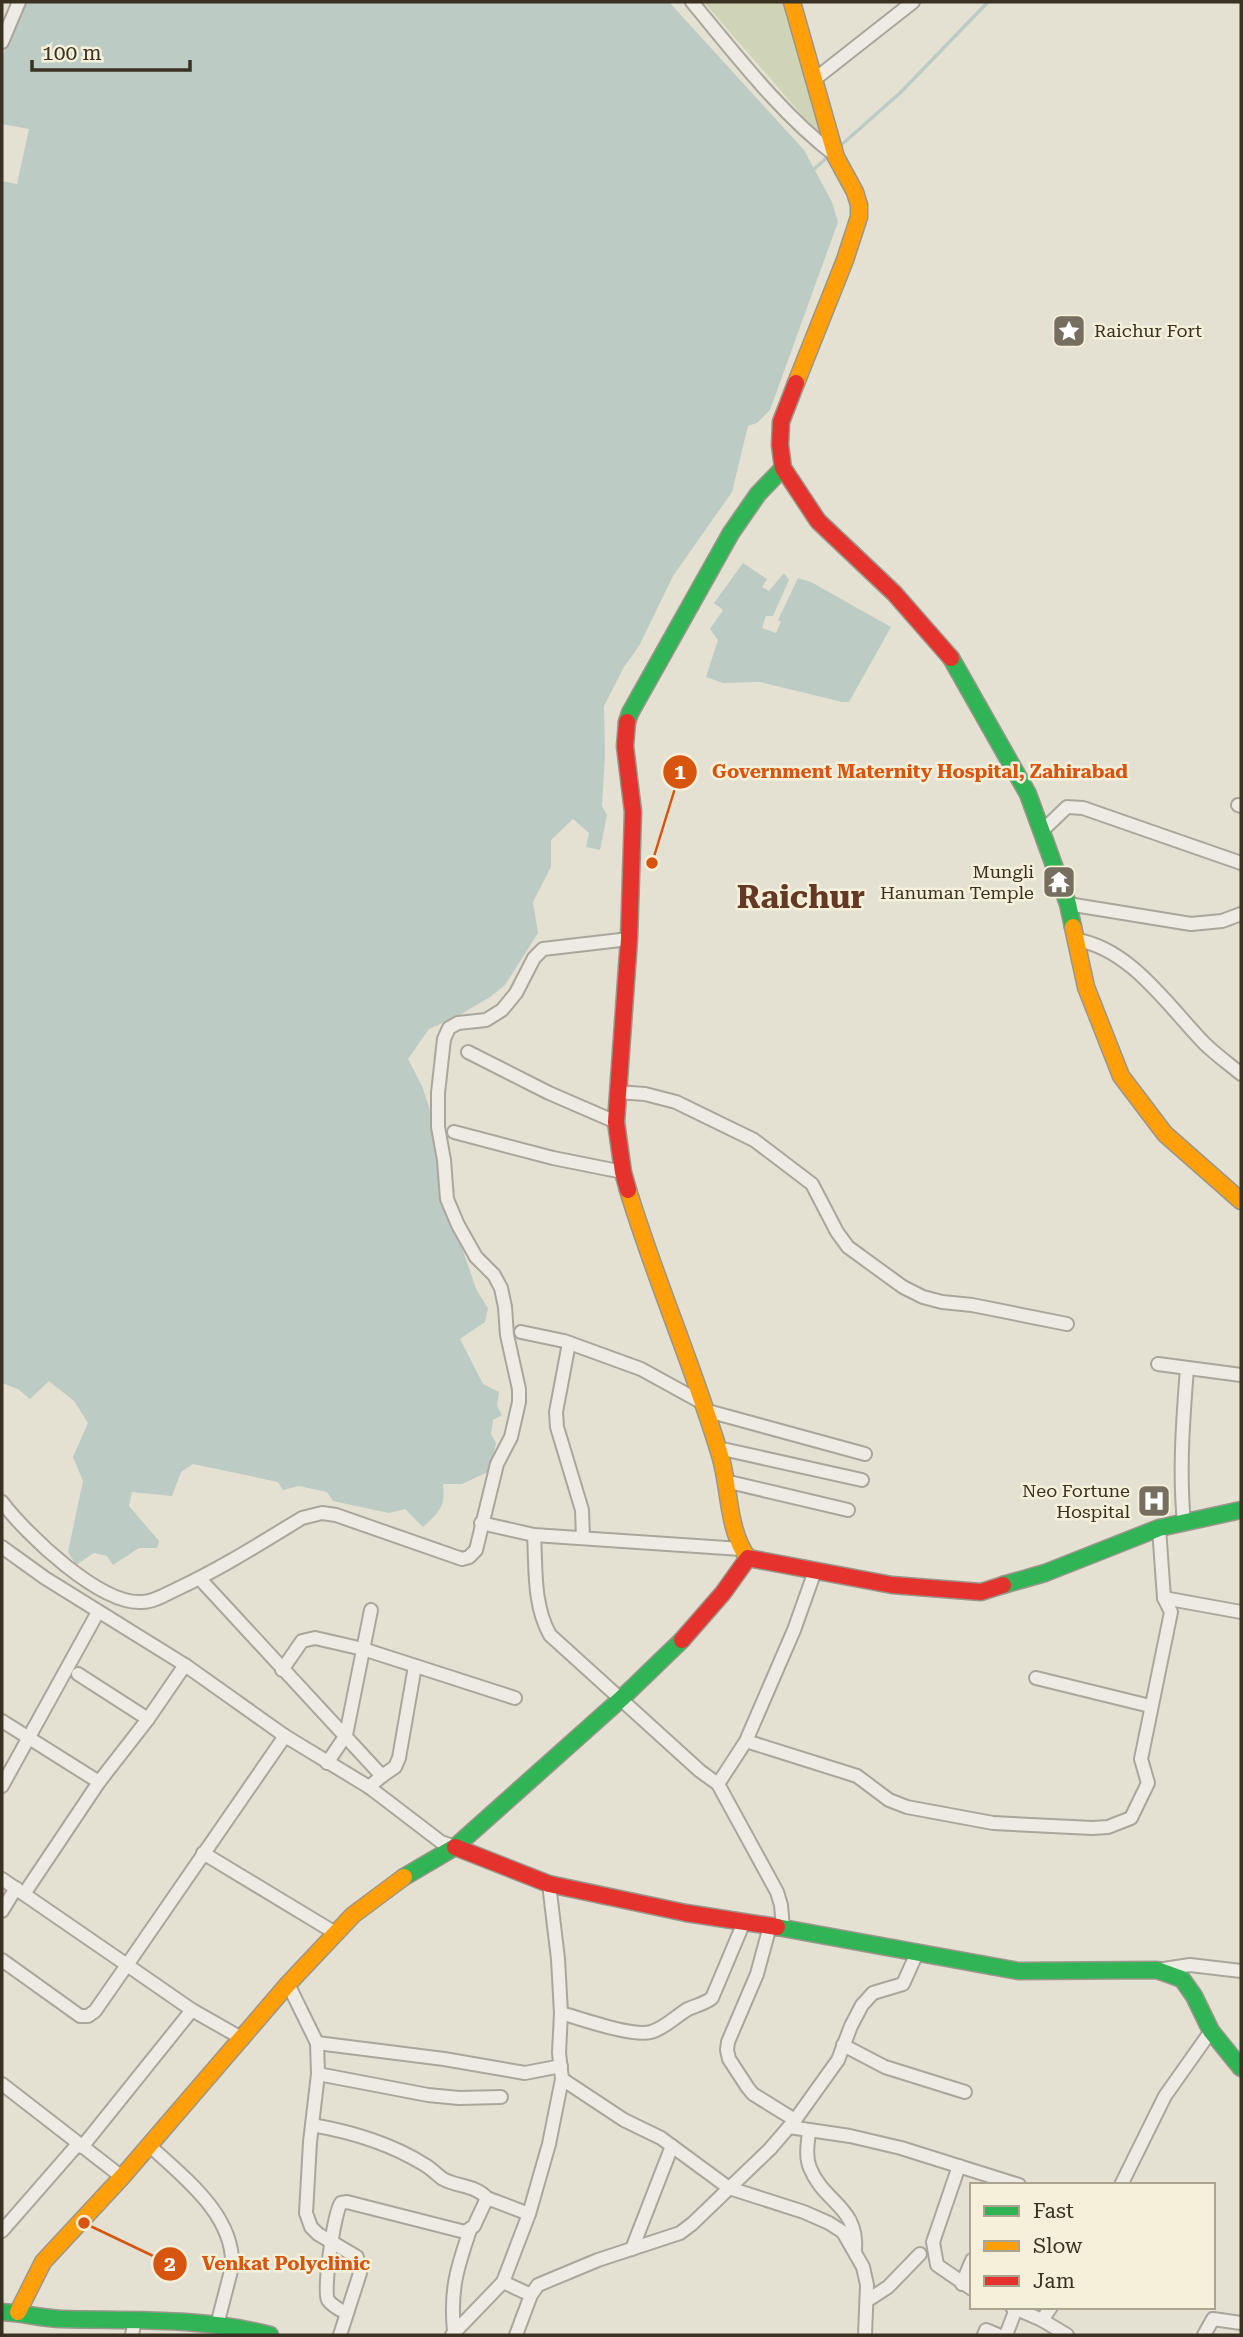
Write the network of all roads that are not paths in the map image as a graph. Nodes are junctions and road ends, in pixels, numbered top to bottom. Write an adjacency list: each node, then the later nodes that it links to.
1 (19, 2): 7 (street)
2 (692, 2): 9 (street)
3 (792, 2): 8 (street)
4 (893, 2): 6 (street)
5 (913, 2): 6 (street)
6 (899, 14): 8 (street)
7 (2, 42)
8 (814, 79): 9 (street)
9 (838, 160): 10 (street)
10 (783, 468): 11 (street); 15 (street)
11 (1042, 831): 12 (street); 13 (street)
12 (1241, 863)
13 (1068, 904): 14 (street); 16 (street)
14 (1241, 914)
15 (629, 939): 19 (street); 39 (street)
16 (1076, 940): 18 (street); 23 (street)
17 (468, 1052): 20 (street)
18 (1241, 1074)
19 (617, 1092): 20 (street); 24 (street)
20 (616, 1122): 22 (street)
21 (454, 1132): 22 (street)
22 (623, 1172): 30 (street)
23 (1241, 1201)
24 (1067, 1324)
25 (522, 1332): 26 (street)
26 (569, 1343): 30 (street); 42 (street)
27 (1158, 1364): 28 (street)
28 (1187, 1368): 29 (street); 38 (street)
29 (1241, 1375)
30 (702, 1406): 31 (street); 32 (street)
31 (718, 1448): 33 (street); 34 (street)
32 (865, 1454)
33 (726, 1480): 36 (street); 44 (street)
34 (862, 1480)
35 (2, 1502): 46 (street)
36 (848, 1510)
37 (1241, 1510): 38 (street)
38 (1184, 1522): 40 (street)
39 (481, 1523): 41 (street); 46 (street)
40 (1159, 1528): 45 (street); 47 (street)
41 (534, 1535): 42 (street); 58 (street)
42 (583, 1538): 44 (street)
43 (2, 1547): 49 (street)
44 (745, 1553): 45 (street); 58 (street)
45 (816, 1571): 65 (street)
46 (200, 1578): 54 (street)
47 (1164, 1598): 50 (street); 59 (street)
48 (371, 1610): 51 (street)
49 (98, 1612): 52 (street); 64 (street)
50 (1241, 1612)
51 (363, 1649): 53 (street); 54 (street); 62 (street)
52 (185, 1665): 60 (street); 63 (street)
53 (415, 1666): 57 (street); 67 (street)
54 (282, 1670): 62 (street)
55 (78, 1674): 60 (street)
56 (1036, 1678): 59 (street)
57 (516, 1698)
58 (622, 1698): 69 (street); 72 (street)
59 (1150, 1706): 65 (street)
60 (148, 1718): 68 (street)
61 (2, 1721): 64 (street)
62 (346, 1735): 66 (street); 67 (street)
63 (285, 1736): 66 (street); 73 (street)
64 (30, 1738): 68 (street); 70 (street)
65 (746, 1741): 69 (street)
66 (327, 1763): 71 (street)
67 (382, 1776): 71 (street)
68 (99, 1782): 76 (street)
69 (718, 1784): 79 (street)
70 (2, 1786)
71 (369, 1787): 72 (street)
72 (455, 1847): 75 (street); 80 (street)
73 (203, 1853): 80 (street); 83 (street)
74 (2, 1879): 76 (street)
75 (549, 1885): 78 (street); 88 (street)
76 (20, 1891): 77 (street); 83 (street)
77 (2, 1911)
78 (744, 1922): 79 (street); 88 (street)
79 (776, 1927): 81 (street); 99 (street)
80 (337, 1934): 86 (street)
81 (917, 1953): 84 (street); 92 (street)
82 (2, 1960): 83 (street)
83 (127, 1965): 87 (street)
84 (1157, 1970): 85 (street); 89 (street)
85 (1241, 1971)
86 (288, 1983): 90 (street); 91 (street)
87 (192, 2010): 90 (street); 102 (street)
88 (561, 2013): 94 (street)
89 (1210, 2031): 93 (street); 108 (street)
90 (243, 2039): 103 (street)
91 (317, 2043): 94 (street); 95 (street)
92 (843, 2045): 97 (street); 99 (street)
93 (1241, 2068)
94 (561, 2072): 104 (street); 111 (street)
95 (318, 2074): 98 (street); 100 (street)
96 (2, 2084): 102 (street)
97 (965, 2092)
98 (501, 2096)
99 (792, 2124): 101 (street); 109 (street)
100 (312, 2125): 110 (street); 114 (street)
101 (809, 2131): 105 (street); 116 (street)
102 (80, 2146): 106 (street); 113 (street)
103 (149, 2146): 106 (street); 129 (street)
104 (672, 2146): 109 (street); 115 (street)
105 (959, 2166): 107 (street); 119 (street)
106 (122, 2177): 125 (street)
107 (1011, 2183)
108 (1122, 2183)
109 (729, 2188): 115 (street); 116 (street)
110 (487, 2198): 111 (street); 112 (street)
111 (529, 2214): 118 (street)
112 (470, 2230): 114 (street); 131 (street)
113 (2, 2231)
114 (332, 2241): 126 (street); 126 (street)
115 (632, 2249): 120 (street)
116 (855, 2251): 121 (street)
117 (920, 2254): 121 (street)
118 (503, 2282): 120 (street); 131 (street)
119 (967, 2286)
120 (531, 2295): 134 (street)
121 (868, 2300): 135 (street)
122 (1014, 2309): 138 (street)
123 (1016, 2309): 127 (street)
124 (1050, 2309): 127 (street)
125 (10, 2312): 130 (street)
126 (346, 2313): 133 (street)
127 (1042, 2320): 139 (street)
128 (1241, 2323): 140 (street)
129 (217, 2325): 130 (street); 132 (street)
130 (134, 2327)
131 (453, 2333)
132 (270, 2335)
133 (340, 2335)
134 (516, 2335)
135 (865, 2335)
136 (984, 2335): 137 (street)
137 (998, 2335)
138 (1006, 2335)
139 (1067, 2335)
140 (1204, 2335)

